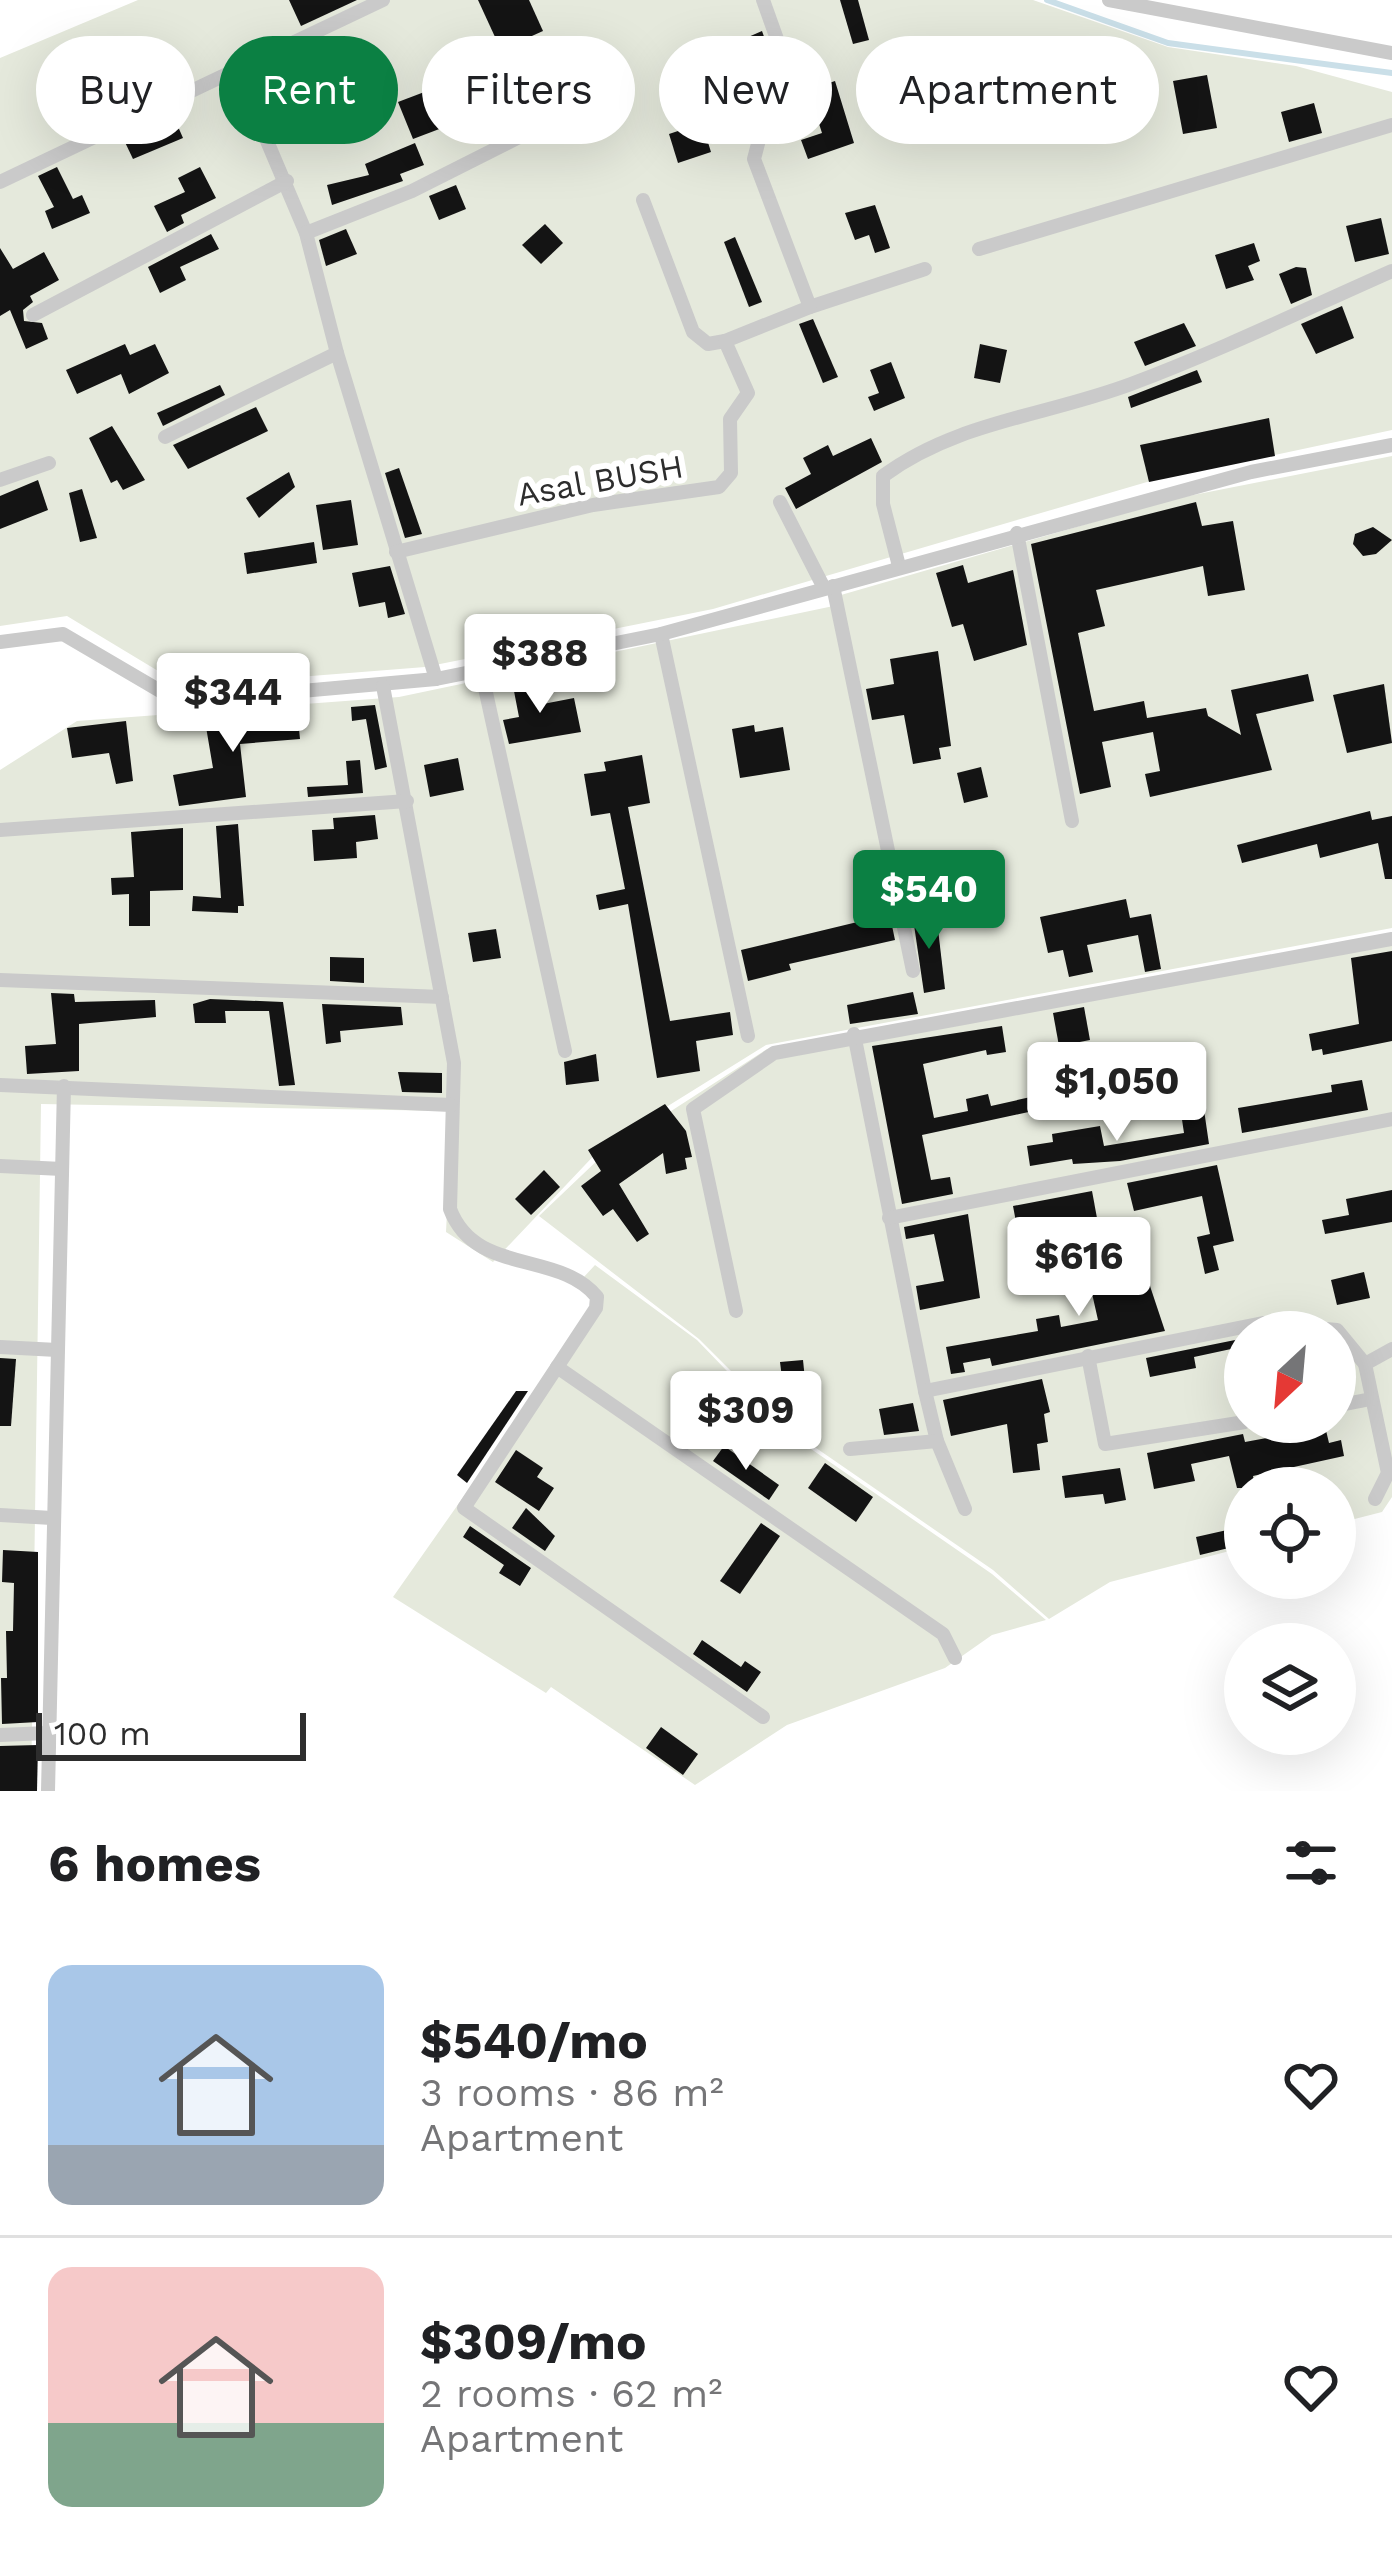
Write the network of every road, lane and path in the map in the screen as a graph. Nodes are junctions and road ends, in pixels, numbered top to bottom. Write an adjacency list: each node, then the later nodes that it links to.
1 (383, 0): 4 (street)
2 (764, 0): 17 (street)
3 (1109, 0): 5 (street)
4 (305, 36)
5 (1392, 52)
6 (219, 76): 11 (street)
7 (1392, 125): 14 (street)
8 (270, 144): 10 (street)
9 (505, 144): 13 (street)
10 (286, 181): 13 (street); 18 (street)
11 (0, 182)
12 (643, 200): 19 (street)
13 (306, 233): 20 (street)
14 (979, 249)
15 (925, 269): 17 (street)
16 (1392, 271): 28 (street)
17 (810, 308): 19 (street)
18 (33, 315)
19 (725, 341): 27 (street, Asal BUSH)
20 (337, 353): 21 (street); 27 (street)
21 (165, 437)
22 (1392, 445): 26 (street)
23 (49, 464): 24 (street)
24 (0, 480)
25 (780, 502): 29 (street)
26 (1017, 533): 28 (street); 36 (street)
27 (396, 552): 33 (street)
28 (899, 566): 29 (street)
29 (828, 587): 30 (street); 39 (street)
30 (661, 634): 32 (street); 43 (street)
31 (0, 642): 34 (street)
32 (481, 670): 33 (street); 44 (street)
33 (436, 680): 34 (street)
34 (383, 686): 35 (street)
35 (407, 801): 37 (street); 41 (street)
36 (1072, 821)
37 (0, 830)
38 (1392, 939): 42 (street)
39 (913, 971)
40 (0, 980): 41 (street)
41 (442, 997): 47 (street)
42 (854, 1034): 51 (street); 52 (street)
43 (748, 1036)
44 (565, 1051)
45 (0, 1085): 46 (street)
46 (64, 1086): 47 (street); 50 (street)
47 (451, 1105): 58 (street)
48 (1392, 1119): 51 (street)
49 (0, 1166): 50 (street)
50 (62, 1168): 55 (street)
51 (889, 1218): 59 (street)
52 (736, 1311)
53 (0, 1347): 55 (street)
54 (1392, 1348): 57 (street)
55 (57, 1350): 68 (street)
56 (1088, 1357): 57 (street); 59 (street); 62 (street)
57 (1365, 1364): 60 (street)
58 (556, 1367): 69 (street); 70 (street)
59 (925, 1390): 63 (street)
60 (1371, 1399): 61 (street); 65 (street)
61 (1356, 1402)
62 (1224, 1425)
63 (937, 1441): 64 (street); 66 (street)
64 (850, 1449)
65 (1375, 1499)
66 (965, 1510)
67 (0, 1515): 68 (street)
68 (52, 1518): 71 (street)
69 (955, 1658)
70 (763, 1717)
71 (46, 1732): 72 (street); 73 (street)
72 (0, 1735)
73 (48, 1791)

